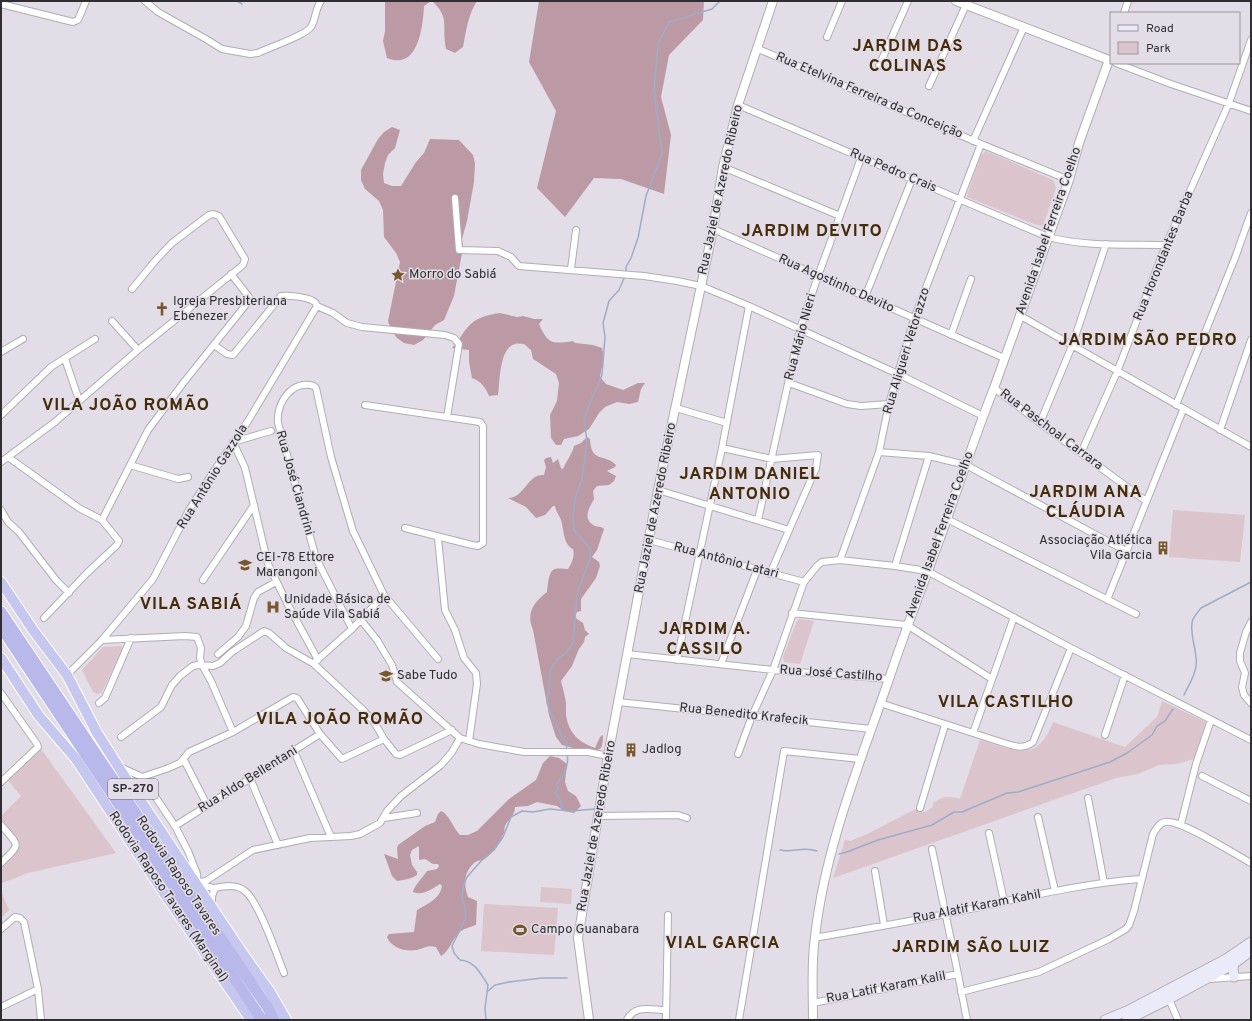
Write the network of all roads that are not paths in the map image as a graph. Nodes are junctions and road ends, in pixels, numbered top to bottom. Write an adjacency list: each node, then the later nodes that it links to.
1 (86, 1): 9 (street)
2 (145, 1): 3 (street)
3 (320, 1)
4 (773, 1): 15 (street, Rua Jaziel de Azeredo Ribeiro)
5 (842, 1): 13 (street)
6 (908, 1): 19 (street)
7 (956, 1): 10 (street)
8 (1128, 1): 11 (street)
9 (1, 4)
10 (966, 5): 12 (street); 20 (street)
11 (1124, 12)
12 (1024, 27): 16 (street); 24 (street)
13 (827, 37)
14 (1251, 40): 21 (street, Rua Horondantes Barba)
15 (756, 48): 22 (street, Rua Jaziel de Azeredo Ribeiro); 24 (street, Rua Etelvina Ferreira da Conceição)
16 (1110, 59)
17 (1110, 64): 29 (street, Avenida Isabel Ferreira Coelho)
18 (1123, 64): 21 (street)
19 (879, 66)
20 (929, 86)
21 (1229, 103): 23 (street); 38 (street, Rua Horondantes Barba)
22 (738, 105): 26 (street, Rua Pedro Crais); 27 (street, Rua Jaziel de Azeredo Ribeiro)
23 (1251, 111)
24 (973, 141): 25 (street, Rua Etelvina Ferreira da Conceição)
25 (981, 144): 29 (street, Rua Etelvina Ferreira da Conceição); 31 (street, Rua Aligueri Vetorazzo)
26 (861, 158): 28 (street, Rua Pedro Crais); 33 (street, Rua Mário Nieri)
27 (723, 167): 33 (street); 34 (street, Rua Jaziel de Azeredo Ribeiro)
28 (912, 179): 31 (street, Rua Pedro Crais); 45 (street)
29 (1068, 180): 36 (street, Avenida Isabel Ferreira Coelho)
30 (455, 198): 39 (street)
31 (960, 199): 36 (street, Rua Pedro Crais); 49 (street, Rua Aligueri Vetorazzo)
32 (1251, 213): 69 (street)
33 (840, 216): 41 (street, Rua Mário Nieri)
34 (713, 229): 41 (street, Rua Agostinho Devito); 43 (street, Rua Jaziel de Azeredo Ribeiro)
35 (576, 230): 39 (street)
36 (1048, 237): 37 (street, Rua Pedro Crais); 48 (street, Avenida Isabel Ferreira Coelho)
37 (1106, 244): 38 (street, Rua Pedro Crais); 57 (street)
38 (1166, 245): 62 (street, Rua Horondantes Barba)
39 (571, 269): 43 (street)
40 (231, 274): 44 (street); 56 (street); 58 (street)
41 (818, 276): 45 (street, Rua Agostinho Devito); 51 (street, Rua Mário Nieri)
42 (971, 279): 52 (street)
43 (701, 286): 47 (street); 70 (street, Rua Jaziel de Azeredo Ribeiro)
44 (132, 289)
45 (865, 297): 49 (street, Rua Agostinho Devito)
46 (316, 306): 56 (street); 74 (street); 81 (street, Rua Antônio Gazzola)
47 (749, 306): 51 (street); 76 (street)
48 (1020, 315): 57 (street); 60 (street, Avenida Isabel Ferreira Coelho)
49 (914, 319): 52 (street, Rua Agostinho Devito); 63 (street, Rua Aligueri Vetorazzo)
50 (112, 321): 58 (street)
51 (800, 329): 63 (street); 64 (street, Rua Mário Nieri)
52 (951, 335): 60 (street, Rua Agostinho Devito)
53 (23, 339): 59 (street)
54 (95, 339): 61 (street)
55 (1251, 340): 78 (street)
56 (214, 345): 90 (street)
57 (1072, 346): 62 (street); 77 (street)
58 (138, 350): 66 (street)
59 (1, 352)
60 (1004, 358): 65 (street, Avenida Isabel Ferreira Coelho)
61 (65, 359): 66 (street); 72 (street)
62 (1117, 372): 69 (street); 85 (street, Rua Horondantes Barba)
63 (898, 374): 67 (street, Rua Aligueri Vetorazzo); 73 (street)
64 (789, 383): 67 (street); 88 (street, Rua Mário Nieri)
65 (994, 388): 73 (street, Avenida Isabel Ferreira Coelho); 77 (street, Rua Paschoal Carrara)
66 (80, 400): 87 (street)
67 (889, 404): 84 (street, Rua Aligueri Vetorazzo)
68 (365, 405): 74 (street)
69 (1176, 406): 71 (street)
70 (676, 408): 76 (street); 93 (street, Rua Jaziel de Azeredo Ribeiro)
71 (1183, 410): 78 (street); 94 (street)
72 (1, 414)
73 (983, 416): 91 (street, Avenida Isabel Ferreira Coelho)
74 (447, 417): 103 (street)
75 (278, 423): 79 (street); 80 (street, Rua José Ciandrini); 117 (street)
76 (727, 423): 83 (street)
77 (1040, 423): 85 (street, Rua Paschoal Carrara)
78 (1220, 430): 82 (street)
79 (271, 431): 80 (street); 81 (street)
80 (280, 431): 128 (street, Rua José Ciandrini)
81 (233, 442): 95 (street); 131 (street, Rua Antônio Gazzola)
82 (1251, 447)
83 (722, 448): 88 (street); 96 (street)
84 (879, 452): 86 (street); 107 (street, Rua Aligueri Vetorazzo)
85 (1080, 453): 94 (street, Rua Paschoal Carrara)
86 (929, 456): 91 (street); 108 (street)
87 (8, 457): 89 (street); 99 (street)
88 (772, 459): 100 (street, Rua Mário Nieri); 102 (street)
89 (1, 462)
90 (130, 465): 92 (street); 99 (street)
91 (966, 465): 98 (street, Avenida Isabel Ferreira Coelho); 105 (street)
92 (188, 477)
93 (658, 490): 96 (street); 104 (street, Rua Jaziel de Azeredo Ribeiro)
94 (1146, 501): 105 (street)
95 (254, 505): 112 (street); 114 (street)
96 (710, 506): 100 (street); 106 (street)
97 (1, 510): 116 (street)
98 (947, 519): 110 (street, Avenida Isabel Ferreira Coelho); 118 (street)
99 (102, 520): 116 (street)
100 (758, 520): 102 (street)
101 (405, 528): 103 (street)
102 (789, 530): 111 (street)
103 (438, 538): 164 (street)
104 (649, 540): 106 (street, Rua Antônio Latari); 134 (street, Rua Jaziel de Azeredo Ribeiro)
105 (1126, 551): 118 (street)
106 (700, 554): 109 (street, Rua Antônio Latari); 137 (street)
107 (840, 560): 108 (street); 115 (street)
108 (895, 566): 110 (street)
109 (757, 570): 111 (street, Rua Antônio Latari); 139 (street)
110 (927, 571): 122 (street); 126 (street, Avenida Isabel Ferreira Coelho)
111 (770, 574): 115 (street, Rua Antônio Latari)
112 (203, 580)
113 (1, 582): 142 (highway, SP-270)
114 (276, 582): 133 (street); 138 (street)
115 (804, 582): 120 (street)
116 (69, 593): 123 (street)
117 (384, 595): 124 (street); 136 (street)
118 (1107, 600): 121 (street)
119 (1, 612): 226 (highway, Rodovia Raposo Tavares / SP-270)
120 (792, 613): 126 (street); 141 (street)
121 (1136, 614)
122 (1014, 617): 132 (street); 145 (street)
123 (44, 618)
124 (361, 620): 128 (street); 155 (street)
125 (1251, 622): 129 (street)
126 (907, 625): 144 (street, Avenida Isabel Ferreira Coelho); 145 (street)
127 (1, 627): 225 (highway, Rodovia Raposo Tavares / SP-270)
128 (352, 629): 138 (street)
129 (1248, 633): 150 (street)
130 (132, 638): 131 (street); 140 (street); 148 (street)
131 (102, 640): 142 (street, Rua Antônio Gazzola)
132 (1071, 648): 143 (street); 157 (street)
133 (218, 654)
134 (627, 654): 137 (street, Rua José Castilho); 147 (street, Rua Jaziel de Azeredo Ribeiro)
135 (1, 658): 214 (highway, Rodovia Raposo Tavares (Marginal) / SP-270)
136 (438, 659)
137 (677, 660): 139 (street, Rua José Castilho)
138 (316, 662): 140 (street); 162 (street)
139 (721, 664): 141 (street, Rua José Castilho)
140 (202, 665): 156 (street); 160 (street)
141 (772, 670): 144 (street, Rua José Castilho); 151 (street)
142 (67, 675): 170 (highway, SP-270)
143 (1125, 675): 152 (street); 159 (street)
144 (889, 679): 149 (street, Avenida Isabel Ferreira Coelho)
145 (992, 679): 157 (street)
146 (1, 693): 174 (street)
147 (618, 702): 151 (street, Rua Benedito Krafecik); 167 (street, Rua Jaziel de Azeredo Ribeiro)
148 (99, 703)
149 (880, 703): 153 (street); 154 (street, Avenida Isabel Ferreira Coelho)
150 (1251, 703)
151 (752, 716): 154 (street, Rua Benedito Krafecik); 166 (street)
152 (1211, 720): 163 (street); 184 (street)
153 (945, 725): 157 (street); 178 (street)
154 (871, 729): 168 (street, Avenida Isabel Ferreira Coelho)
155 (452, 730): 161 (street); 162 (street)
156 (233, 732): 158 (street); 169 (street)
157 (973, 733)
158 (320, 734): 162 (street); 165 (street, Rua Aldo Bellentani)
159 (1105, 735)
160 (121, 737)
161 (460, 738): 164 (street); 182 (street)
162 (384, 739)
163 (1251, 740)
164 (469, 741): 167 (street)
165 (294, 751): 173 (street, Rua Aldo Bellentani); 188 (street)
166 (738, 754)
167 (608, 756): 180 (street, Rua Jaziel de Azeredo Ribeiro)
168 (860, 759): 205 (street, Avenida Isabel Ferreira Coelho); 232 (street)
169 (184, 760): 172 (street); 177 (street)
170 (120, 767): 172 (street); 195 (highway, SP-270)
171 (1202, 776): 176 (street)
172 (142, 777): 186 (street)
173 (250, 778): 177 (street, Rua Aldo Bellentani); 189 (street)
174 (1, 782)
175 (1088, 798): 196 (street)
176 (1251, 801)
177 (207, 805): 186 (street, Rua Aldo Bellentani)
178 (920, 808)
179 (417, 813): 182 (street)
180 (598, 816): 183 (street); 229 (street, Rua Jaziel de Azeredo Ribeiro)
181 (1038, 817): 198 (street)
182 (384, 818): 188 (street)
183 (687, 818)
184 (1181, 824): 192 (street); 194 (street)
185 (1, 825): 191 (street)
186 (175, 826): 195 (street)
187 (988, 833): 199 (street)
188 (331, 837): 189 (street)
189 (278, 845): 195 (street)
190 (932, 849): 201 (street)
191 (1, 863)
192 (1251, 864)
193 (875, 871): 203 (street)
194 (1140, 879): 196 (street, Rua Alatif Karam Kahil); 217 (street)
195 (199, 882): 197 (street); 200 (highway, SP-270)
196 (1104, 883): 198 (street, Rua Alatif Karam Kahil)
197 (213, 888): 200 (street); 209 (street)
198 (1055, 891): 199 (street, Rua Alatif Karam Kahil)
199 (1004, 901): 201 (street, Rua Alatif Karam Kahil)
200 (215, 912): 216 (highway, SP-270)
201 (946, 914): 203 (street, Rua Alatif Karam Kahil); 210 (street)
202 (668, 915): 221 (street)
203 (884, 925): 205 (street, Rua Alatif Karam Kahil)
204 (1, 929): 215 (street)
205 (814, 938): 219 (street, Avenida Isabel Ferreira Coelho)
206 (1251, 943): 208 (main road); 235 (main road)
207 (1251, 951): 208 (main road)
208 (1234, 963): 212 (main road); 213 (main road)
209 (284, 973)
210 (958, 974): 217 (street); 219 (street, Rua Latif Karam Kalil)
211 (1251, 976): 212 (street)
212 (1234, 978): 213 (street)
213 (1203, 980): 218 (main road)
214 (225, 984): 223 (highway); 224 (highway, Rodovia Raposo Tavares (Marginal) / SP-270)
215 (38, 989): 220 (street); 222 (street)
216 (270, 992): 227 (highway, SP-270); 228 (highway)
217 (961, 992): 234 (street)
218 (1169, 999): 236 (main road); 237 (street)
219 (813, 1003): 233 (street, Avenida Isabel Ferreira Coelho)
220 (1, 1008)
221 (666, 1010): 230 (street); 231 (street)
222 (41, 1020)
223 (243, 1020)
224 (251, 1020)
225 (262, 1020)
226 (274, 1020)
227 (286, 1020)
228 (293, 1020)
229 (589, 1020)
230 (628, 1020)
231 (666, 1020)
232 (739, 1020)
233 (813, 1020)
234 (967, 1020)
235 (1105, 1020)
236 (1127, 1020)
237 (1178, 1020)

